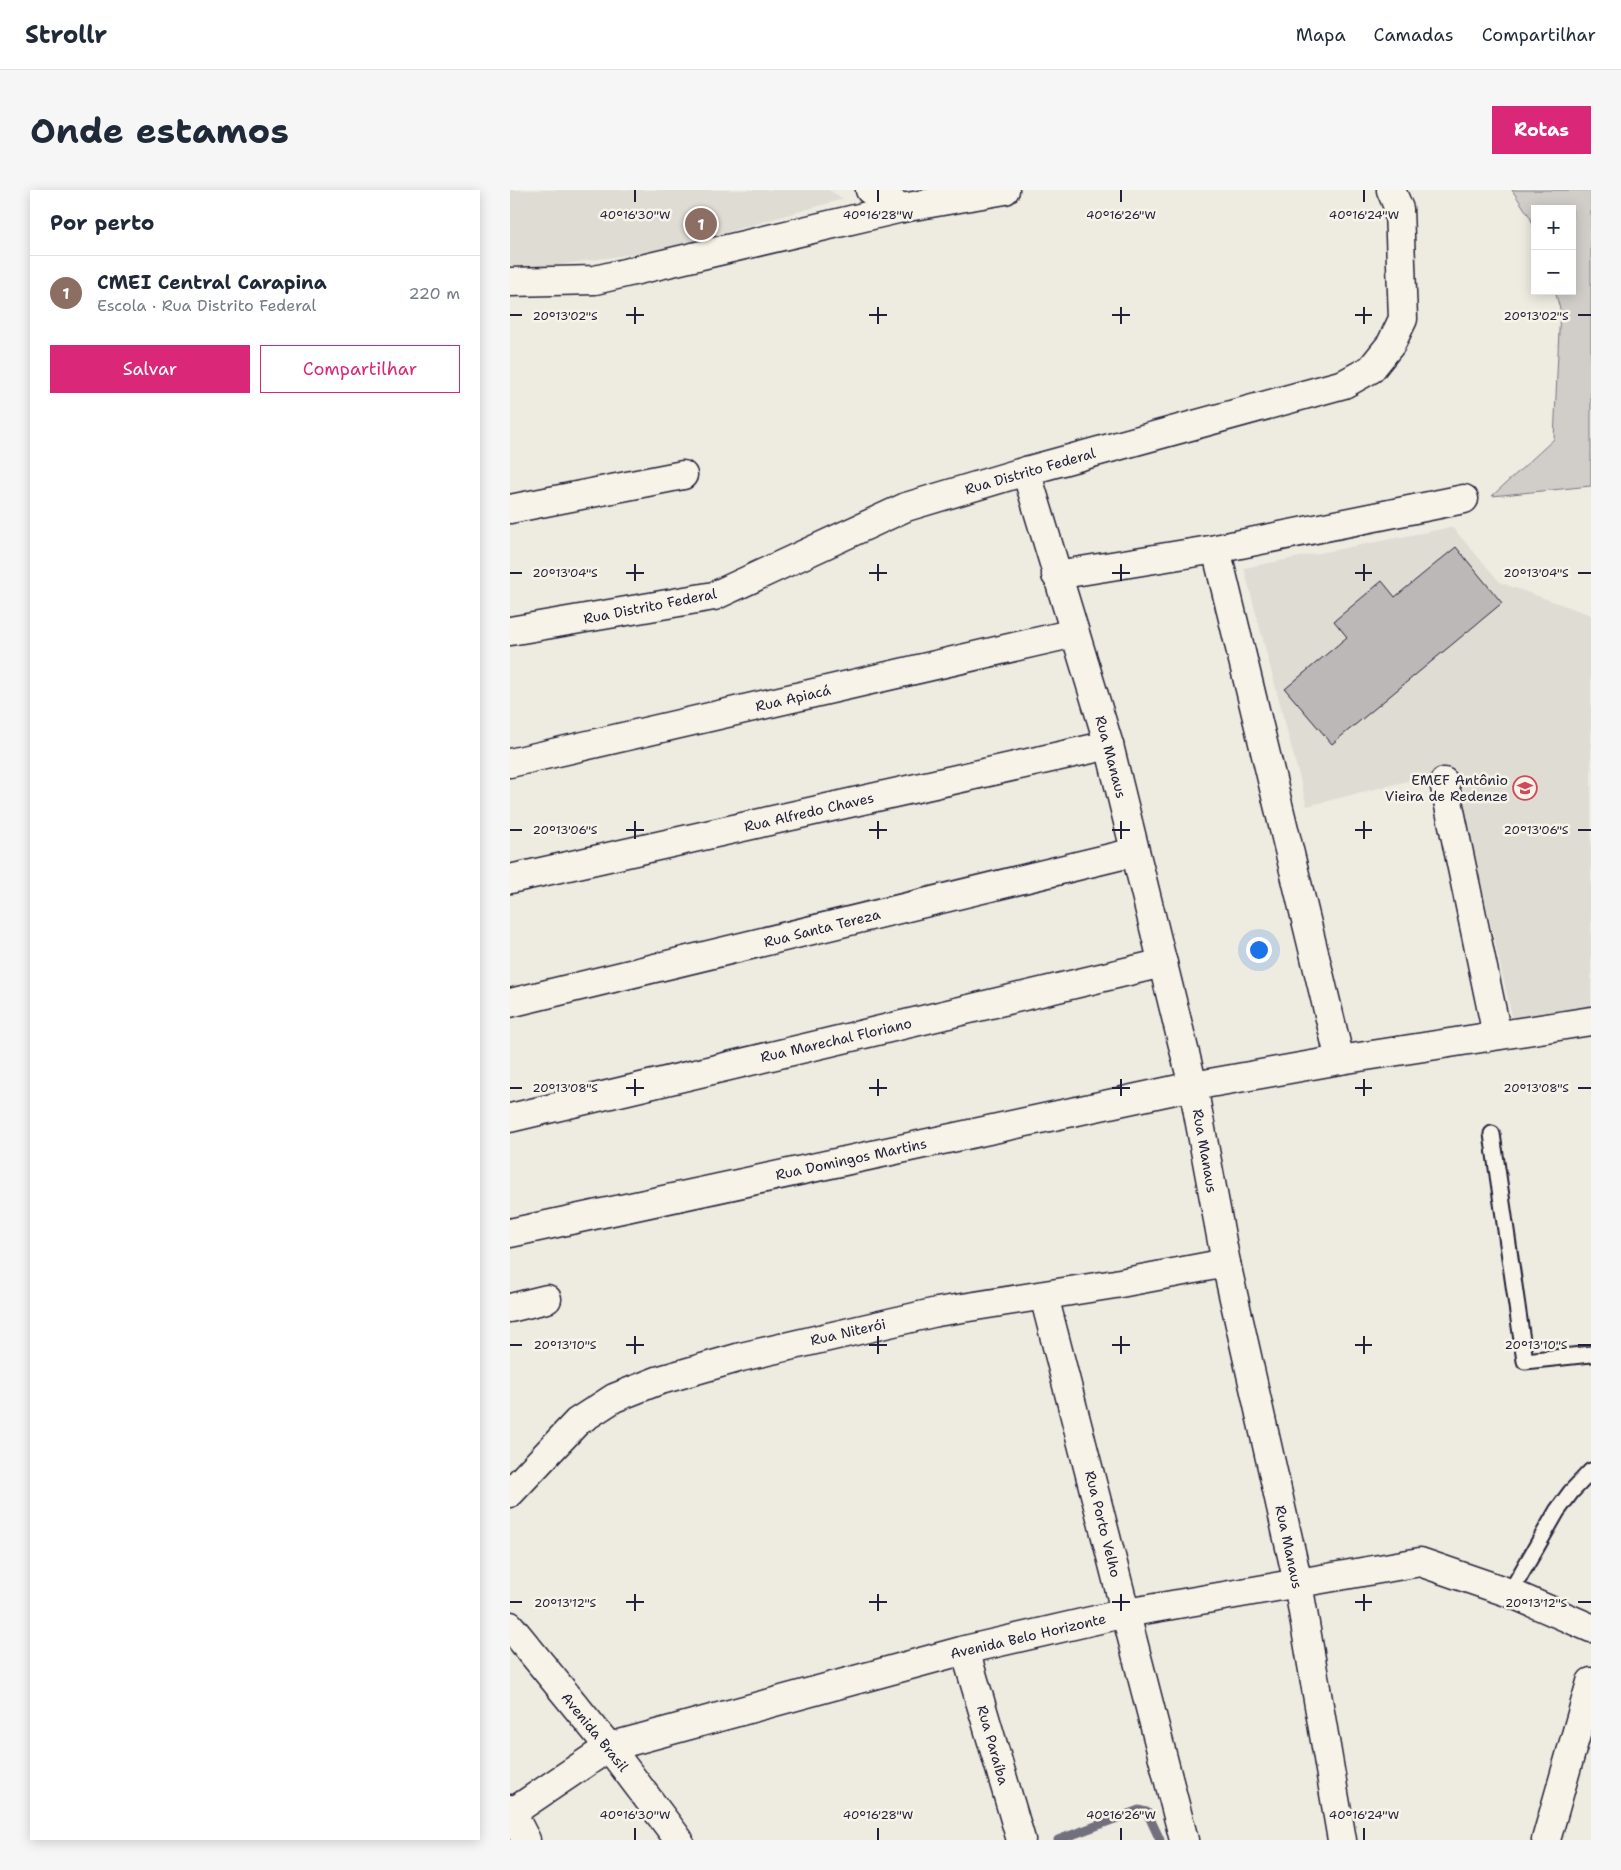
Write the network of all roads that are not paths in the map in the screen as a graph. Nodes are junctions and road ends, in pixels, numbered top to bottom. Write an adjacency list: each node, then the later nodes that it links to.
1 (870, 190): 4 (street)
2 (1006, 190): 4 (street)
3 (1391, 190): 6 (street, Rua Distrito Federal)
4 (902, 208): 5 (street)
5 (510, 282)
6 (1026, 471): 11 (street, Rua Manaus); 12 (street, Rua Distrito Federal)
7 (683, 475): 9 (street)
8 (1464, 499): 10 (street)
9 (510, 510)
10 (1216, 549): 11 (street); 23 (street)
11 (1056, 575): 13 (street, Rua Manaus)
12 (510, 631)
13 (1075, 633): 14 (street, Rua Manaus); 15 (street, Rua Apiacá)
14 (1109, 745): 17 (street, Rua Manaus); 18 (street, Rua Alfredo Chaves)
15 (510, 763)
16 (1444, 782): 22 (street)
17 (1135, 852): 19 (street, Rua Manaus); 20 (street, Rua Santa Tereza)
18 (510, 879)
19 (1163, 963): 24 (street, Rua Manaus); 25 (street, Rua Marechal Floriano)
20 (510, 1003)
21 (1591, 1022): 22 (street, Rua Domingos Martins)
22 (1497, 1035): 23 (street, Rua Domingos Martins)
23 (1340, 1060): 24 (street, Rua Domingos Martins)
24 (1193, 1086): 27 (street, Rua Domingos Martins); 28 (street, Rua Manaus)
25 (510, 1118)
26 (1492, 1134): 32 (lane)
27 (510, 1233)
28 (1226, 1263): 29 (street, Rua Niterói); 35 (street, Rua Manaus)
29 (1044, 1296): 34 (street, Rua Niterói); 37 (street, Rua Porto Velho)
30 (547, 1299): 31 (street)
31 (510, 1308)
32 (1591, 1354)
33 (1591, 1471): 36 (lane)
34 (510, 1493)
35 (1298, 1583): 36 (street, Avenida Belo Horizonte); 37 (street, Avenida Belo Horizonte); 48 (street, Rua Manaus)
36 (1510, 1593): 39 (street, Avenida Belo Horizonte)
37 (1126, 1613): 40 (street, Avenida Belo Horizonte); 47 (street, Rua Porto Velho)
38 (510, 1626): 42 (street, Avenida Brasil)
39 (1591, 1628)
40 (966, 1650): 42 (street, Avenida Belo Horizonte); 46 (street, Rua Paraíba)
41 (1591, 1682): 49 (street)
42 (609, 1747): 43 (street, Avenida Belo Horizonte); 45 (street, Avenida Brasil)
43 (511, 1812): 44 (street)
44 (526, 1840)
45 (679, 1840)
46 (1021, 1840)
47 (1184, 1840)
48 (1342, 1840)
49 (1546, 1840)

